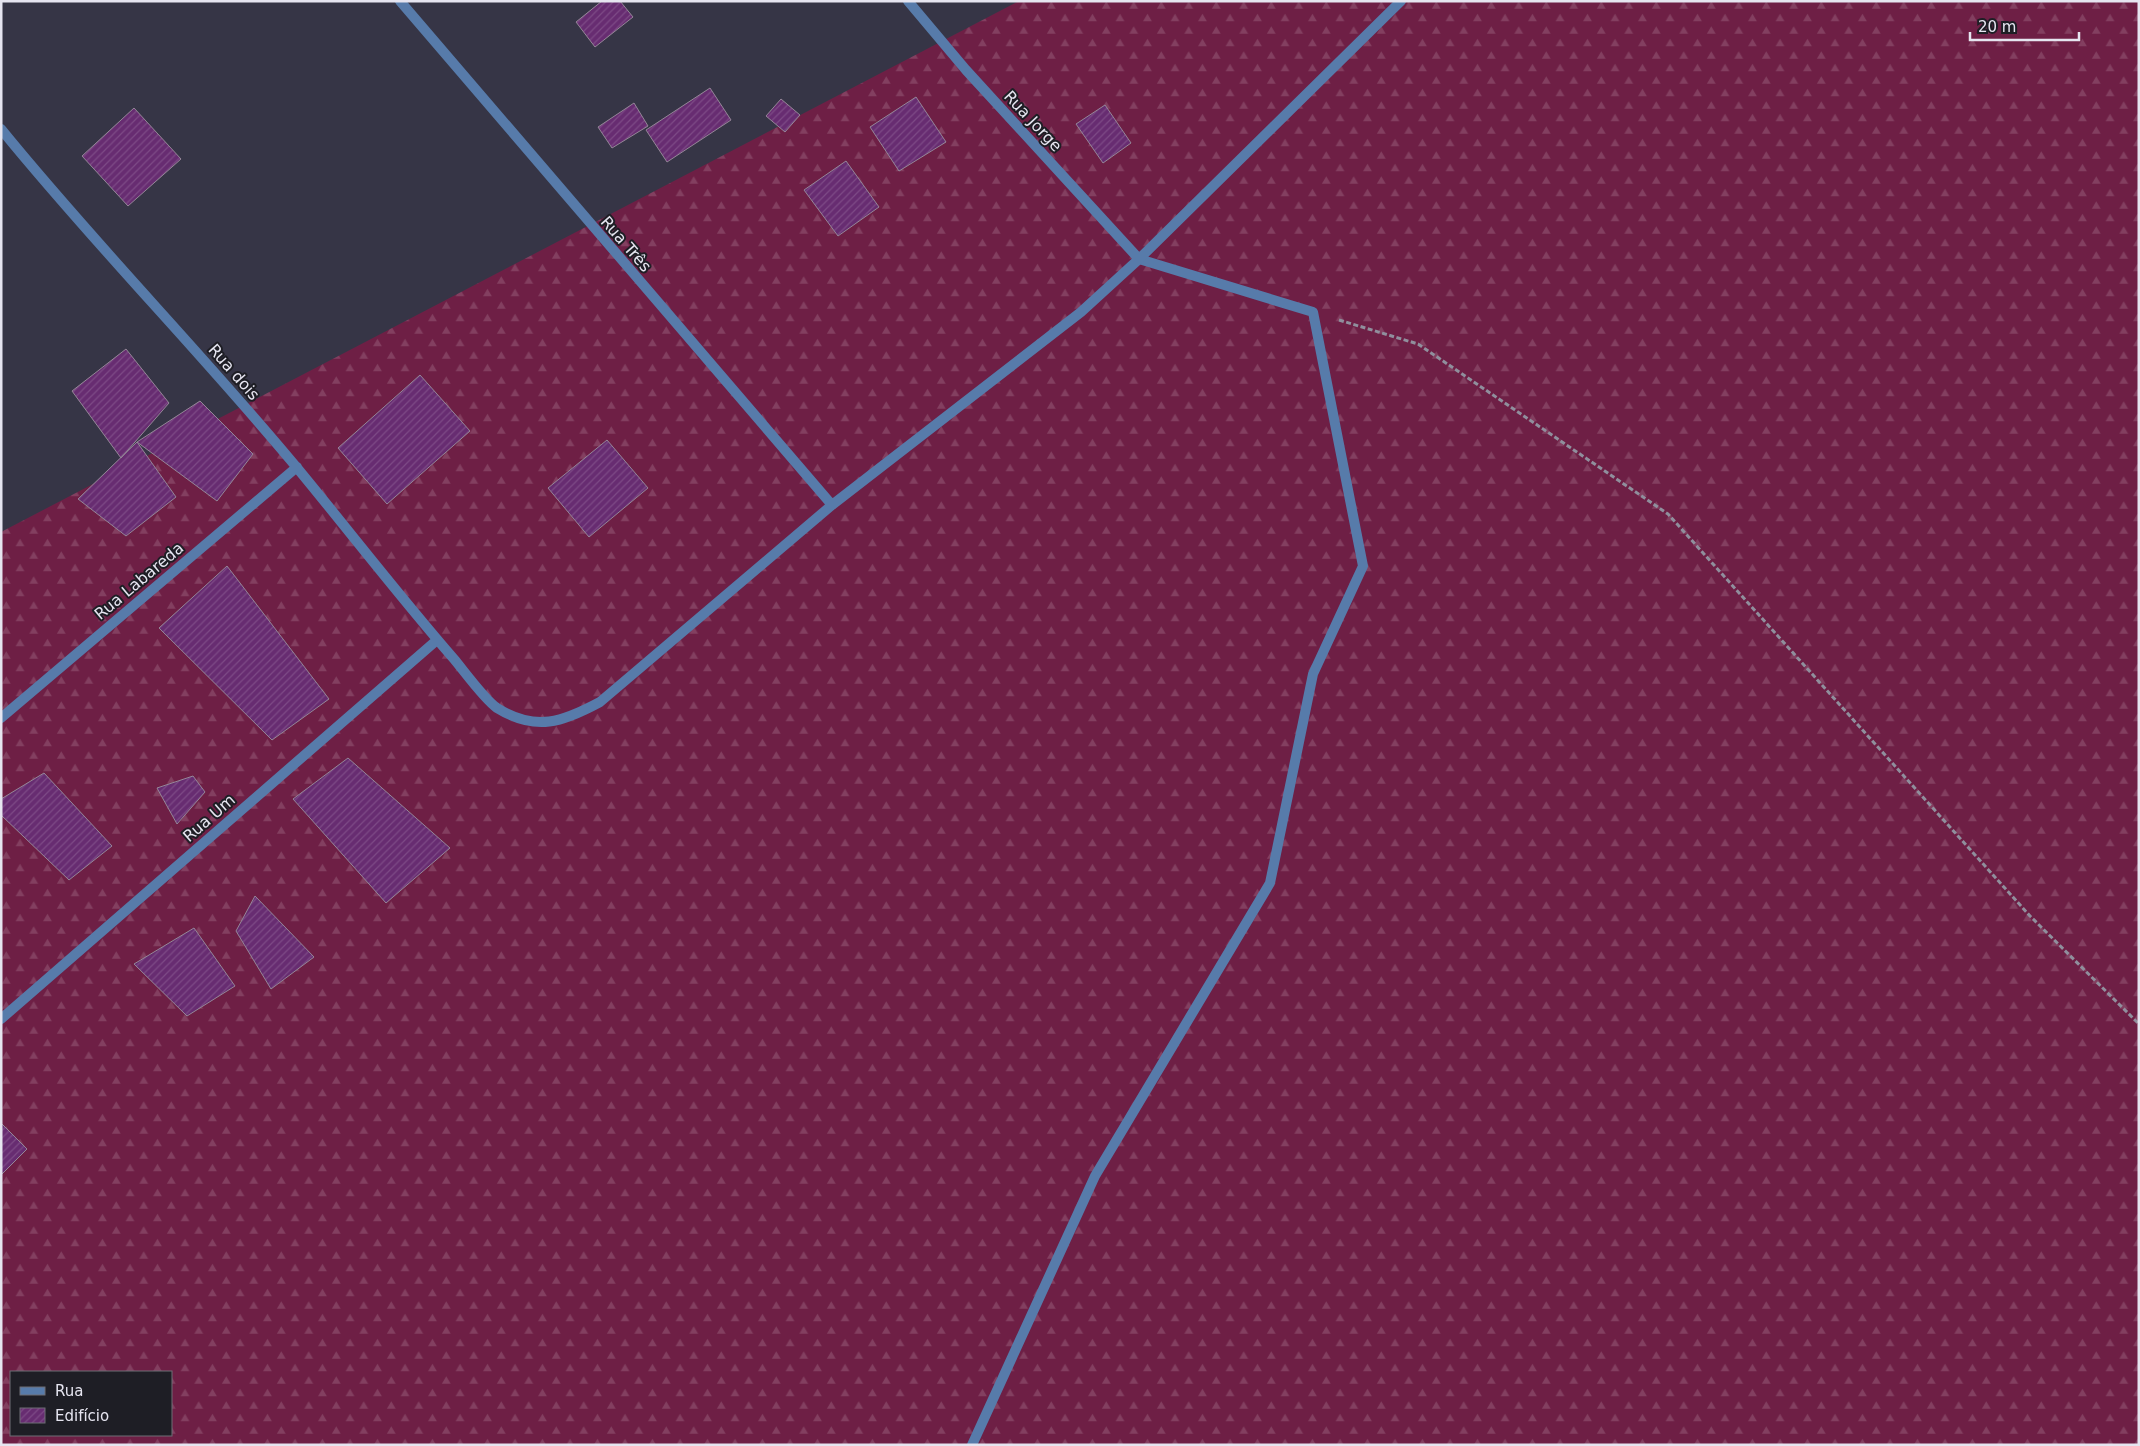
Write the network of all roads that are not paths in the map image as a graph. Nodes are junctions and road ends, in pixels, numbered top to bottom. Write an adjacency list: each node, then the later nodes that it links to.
1 (400, 1): 7 (street, Rua Três)
2 (908, 1): 5 (street, Rua Jorge)
3 (1401, 1): 5 (street, Rua dois)
4 (1, 129): 6 (street, Rua dois)
5 (1139, 260): 7 (street, Rua dois); 11 (street)
6 (296, 467): 8 (street, Rua dois); 9 (street, Rua Labareda)
7 (832, 505): 8 (street, Rua dois)
8 (437, 640): 10 (street, Rua Um)
9 (1, 718)
10 (1, 1019)
11 (972, 1445)

